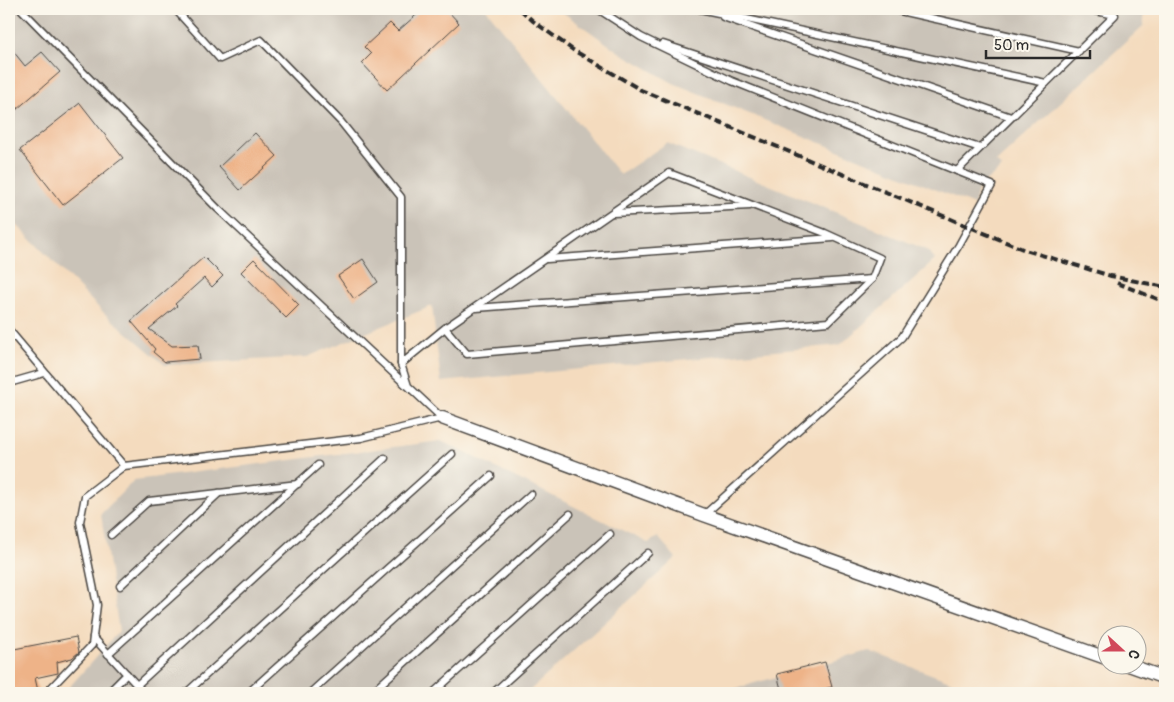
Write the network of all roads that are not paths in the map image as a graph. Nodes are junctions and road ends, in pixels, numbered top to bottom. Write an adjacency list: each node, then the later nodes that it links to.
1 (21, 9): 24 (lane)
2 (175, 9): 21 (lane)
3 (598, 9): 7 (lane)
4 (699, 9): 9 (lane); 10 (lane)
5 (891, 9): 8 (lane)
6 (1087, 9): 8 (lane)
7 (641, 37): 11 (lane); 12 (lane)
8 (1079, 51): 9 (lane)
9 (1046, 83): 10 (lane)
10 (1011, 117): 11 (lane)
11 (980, 148): 12 (lane)
12 (957, 171): 35 (lane)
13 (754, 206): 14 (lane); 14 (lane); 15 (lane)
14 (612, 212): 16 (lane)
15 (835, 238): 16 (lane); 17 (lane)
16 (545, 259): 18 (lane)
17 (872, 279): 18 (lane); 19 (lane)
18 (474, 308): 19 (lane)
19 (445, 328): 21 (lane)
20 (9, 330): 22 (lane)
21 (401, 364): 24 (lane)
22 (44, 374): 23 (lane); 29 (lane)
23 (9, 383)
24 (408, 386): 25 (lane)
25 (442, 418): 29 (lane); 35 (street)
26 (452, 454): 50 (lane)
27 (385, 458): 46 (lane)
28 (318, 465): 31 (lane)
29 (124, 466): 40 (lane)
30 (492, 476): 51 (lane)
31 (298, 484): 32 (lane); 41 (lane)
32 (220, 493): 37 (lane); 39 (lane)
33 (531, 494): 52 (lane)
34 (570, 514): 53 (lane)
35 (704, 515): 42 (street)
36 (610, 534): 54 (lane)
37 (111, 535)
38 (648, 553): 55 (lane)
39 (120, 586)
40 (93, 637): 41 (lane); 47 (lane)
41 (108, 654): 44 (lane)
42 (1096, 654)
43 (1146, 671): 45 (street)
44 (127, 674): 46 (lane); 48 (lane)
45 (1165, 678)
46 (137, 685): 49 (lane)
47 (46, 693)
48 (108, 693)
49 (144, 693)
50 (186, 693)
51 (248, 693)
52 (310, 693)
53 (370, 693)
54 (433, 693)
55 (493, 693)

